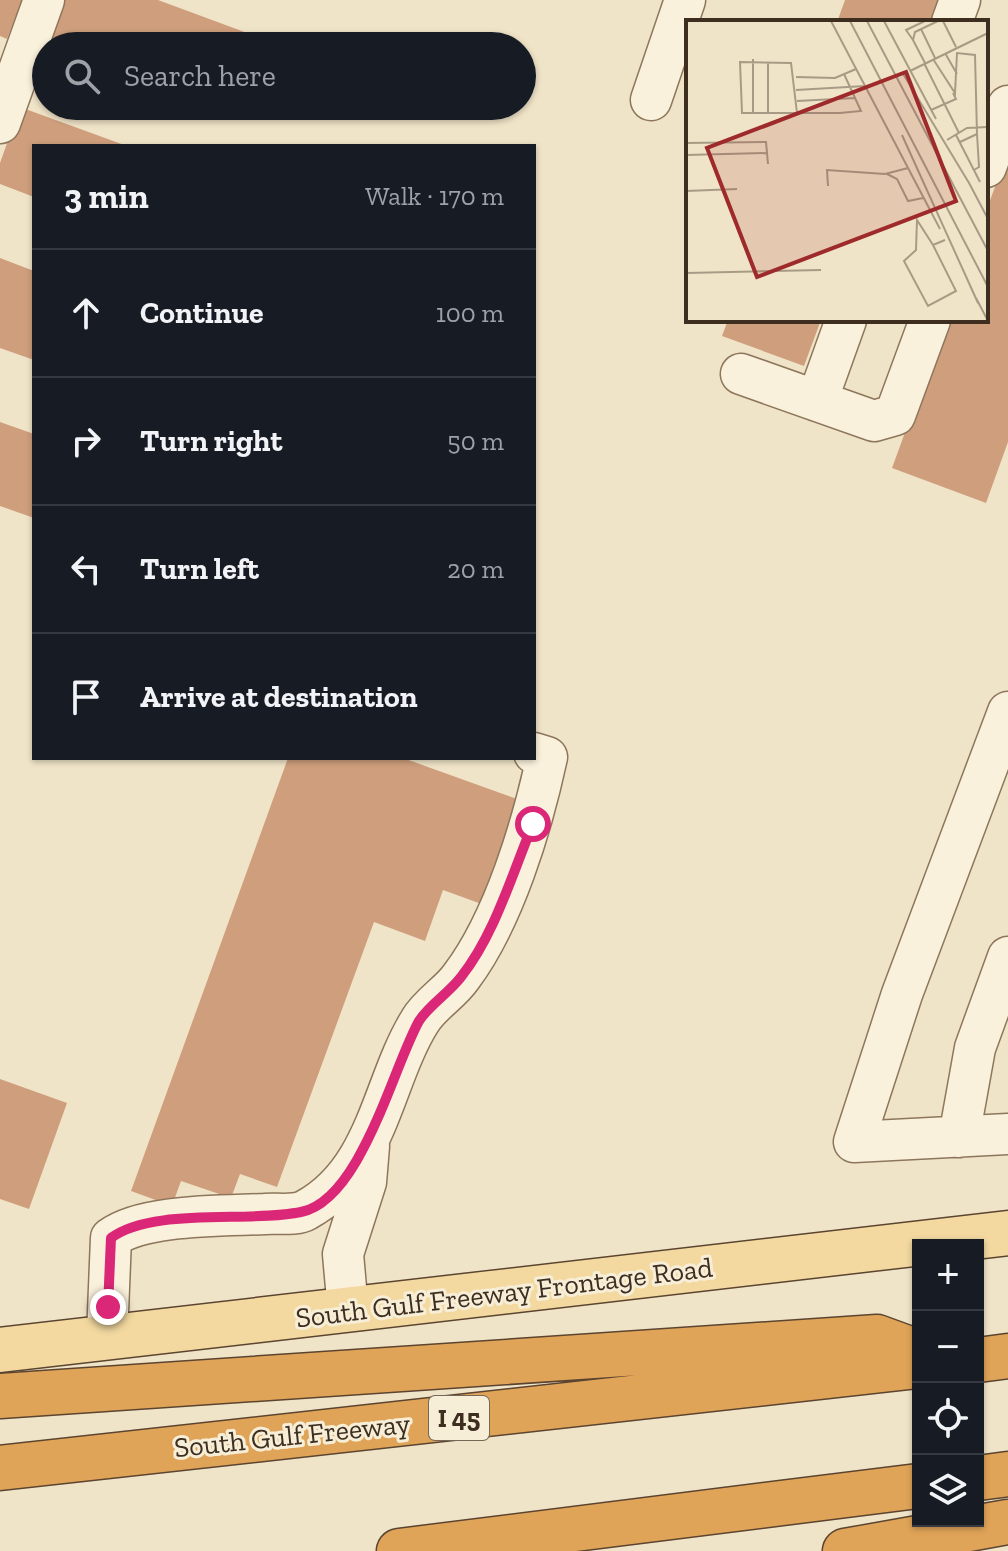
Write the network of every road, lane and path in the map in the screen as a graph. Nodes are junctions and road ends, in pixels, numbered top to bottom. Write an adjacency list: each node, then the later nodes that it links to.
1 (44, 0): 5 (lane)
2 (685, 0): 7 (lane)
3 (960, 0): 4 (lane)
4 (953, 20)
5 (33, 32)
6 (32, 34): 9 (lane)
7 (651, 100)
8 (1008, 106): 10 (lane)
9 (0, 123)
10 (988, 161)
11 (845, 322): 14 (lane)
12 (929, 322): 14 (lane)
13 (741, 374): 14 (lane)
14 (817, 401)
15 (1008, 712): 19 (lane)
16 (536, 754): 20 (lane)
17 (1008, 957): 19 (lane)
18 (1008, 1134): 19 (lane)
19 (959, 1137)
20 (369, 1143): 22 (lane); 23 (lane)
21 (1008, 1233): 22 (main road, South Gulf Freeway Frontage Road)
22 (348, 1310): 23 (main road, South Gulf Freeway Frontage Road)
23 (107, 1337): 24 (main road, South Gulf Freeway Frontage Road)
24 (0, 1350)
25 (912, 1350): 29 (highway)
26 (1008, 1356): 27 (highway)
27 (984, 1359)
28 (912, 1367): 30 (highway, South Gulf Freeway / I 45)
29 (0, 1396)
30 (0, 1468)
31 (1008, 1474): 32 (highway)
32 (984, 1477)
33 (912, 1487): 35 (highway)
34 (1008, 1522): 36 (highway)
35 (399, 1551)
36 (845, 1551)

